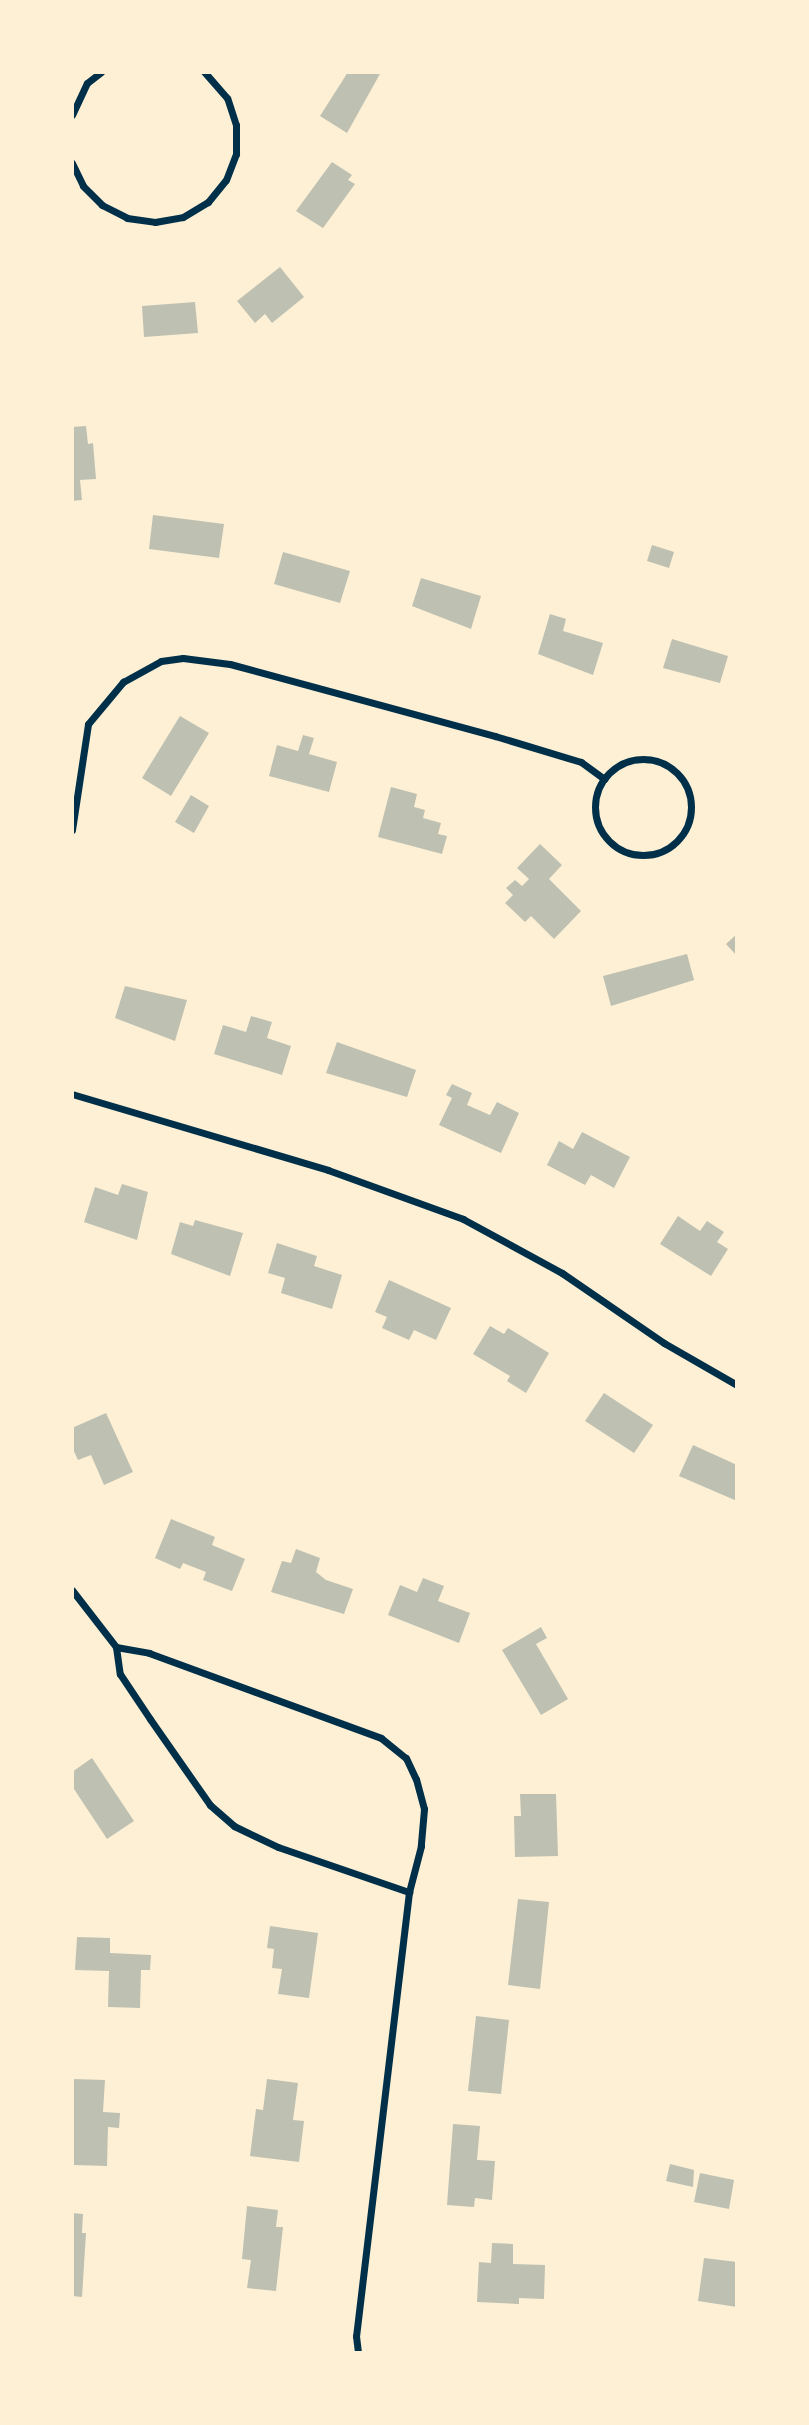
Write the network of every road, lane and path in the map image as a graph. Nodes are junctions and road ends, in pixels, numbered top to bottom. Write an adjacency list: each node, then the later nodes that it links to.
1 (101, 72): 3 (street)
2 (209, 73): 4 (street)
3 (72, 115)
4 (72, 163)
5 (604, 779): 5 (street); 6 (street)
6 (72, 830)
7 (72, 1094): 8 (street)
8 (737, 1385)
9 (72, 1590): 10 (street)
10 (116, 1647): 11 (street); 11 (street)
11 (410, 1892): 12 (street)
12 (358, 2353)

